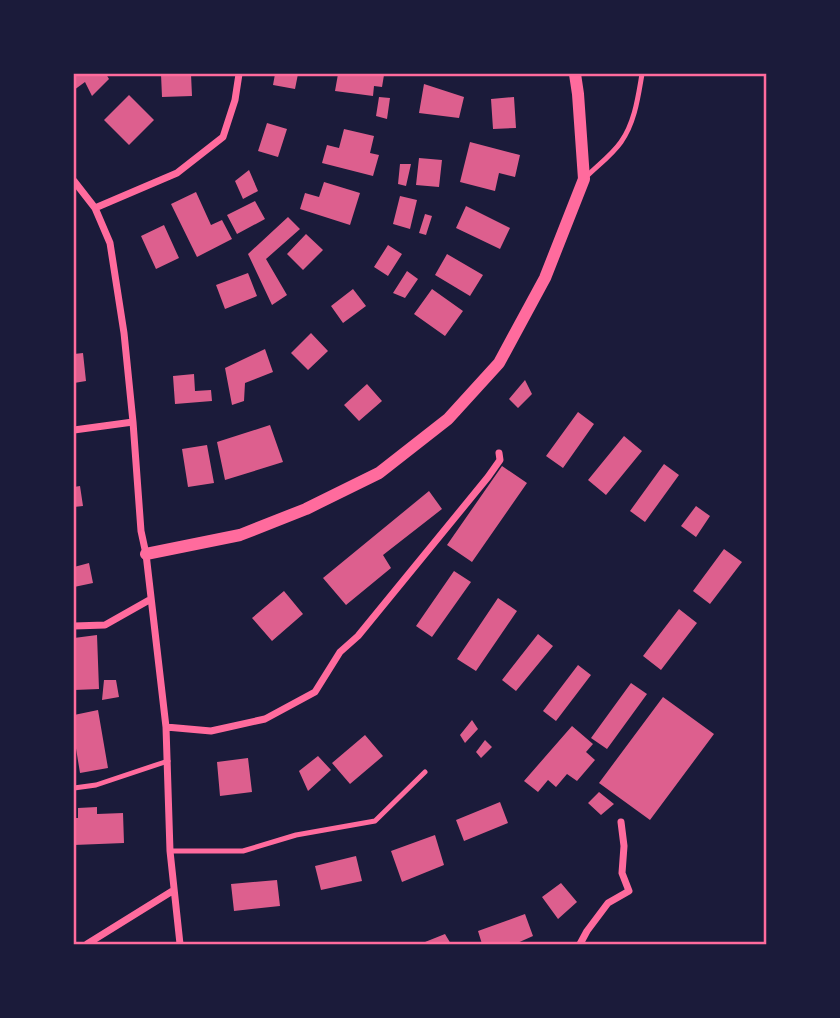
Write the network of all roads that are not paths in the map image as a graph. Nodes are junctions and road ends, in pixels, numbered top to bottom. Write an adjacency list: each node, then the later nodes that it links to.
1 (239, 74): 6 (street)
2 (575, 74): 4 (street)
3 (642, 74): 4 (lane)
4 (584, 179): 10 (street)
5 (74, 181): 6 (street)
6 (95, 208): 7 (street)
7 (133, 422): 8 (street); 10 (street)
8 (74, 430)
9 (499, 453): 13 (street)
10 (146, 554): 11 (street)
11 (151, 598): 12 (street); 13 (street)
12 (74, 626)
13 (166, 727): 14 (street)
14 (168, 761): 16 (lane); 18 (street)
15 (425, 772): 18 (lane)
16 (74, 788)
17 (621, 822): 22 (street)
18 (170, 850): 19 (street)
19 (174, 890): 20 (street); 21 (street)
20 (87, 944)
21 (180, 944)
22 (580, 944)

